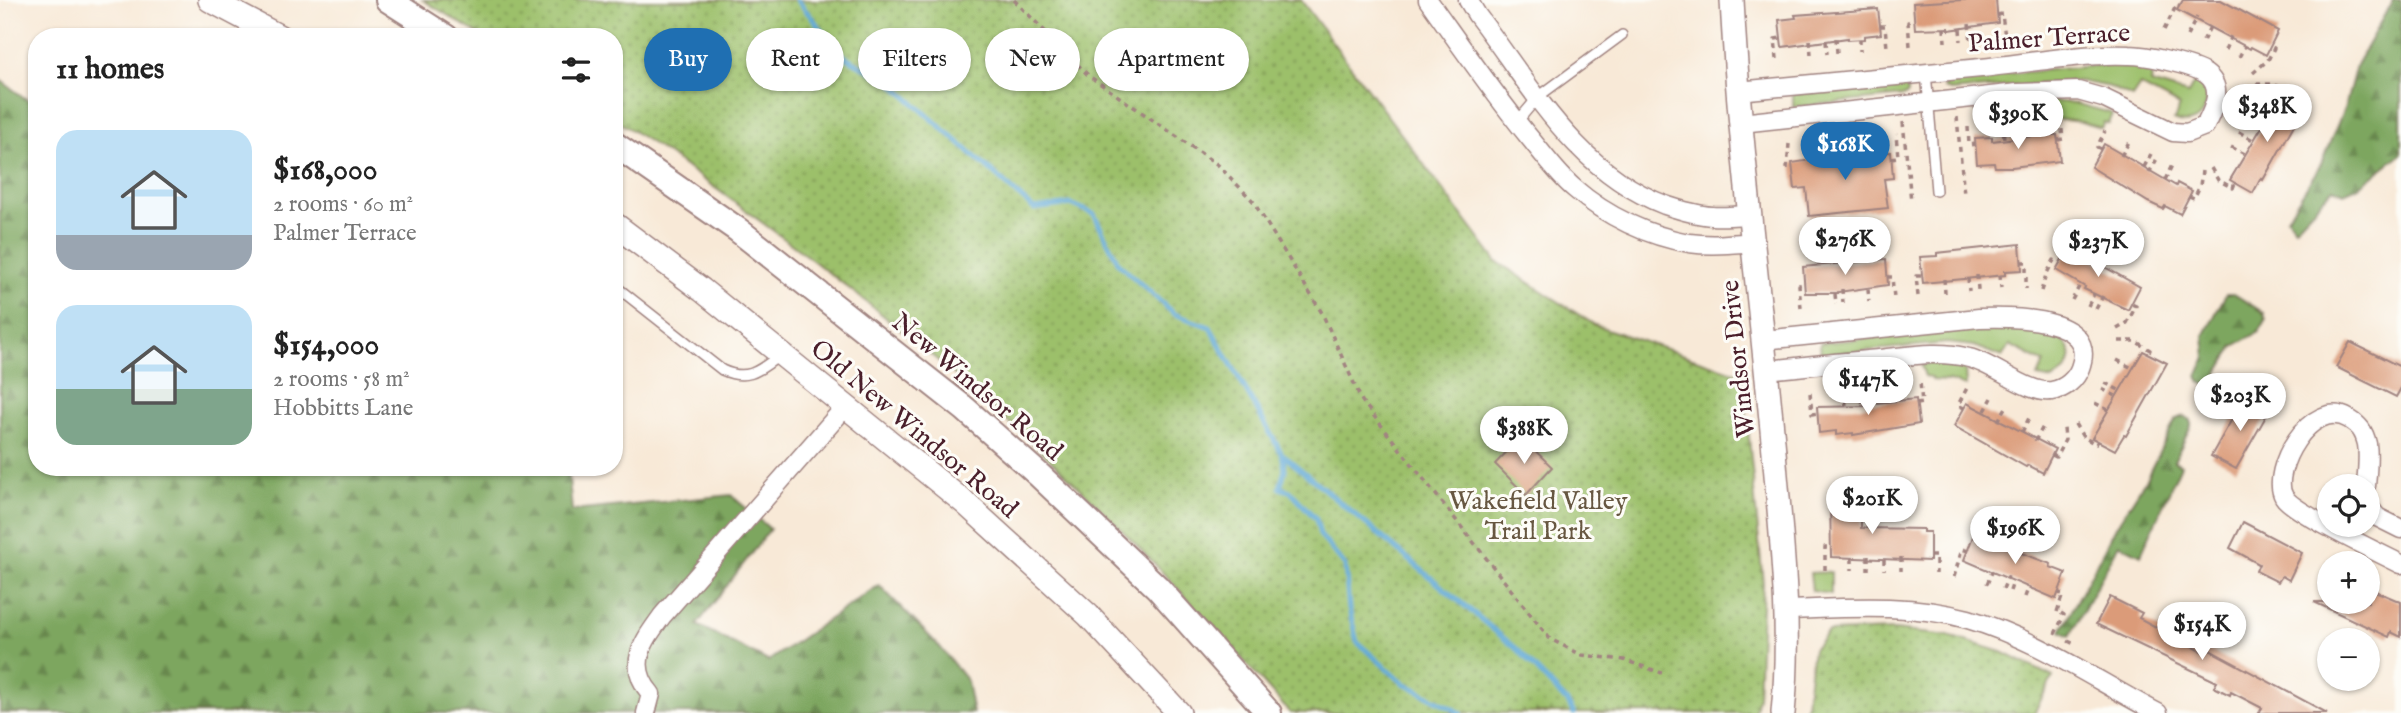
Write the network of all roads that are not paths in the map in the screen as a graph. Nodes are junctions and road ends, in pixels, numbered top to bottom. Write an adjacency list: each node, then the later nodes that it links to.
1 (210, 0): 6 (street)
2 (388, 0): 7 (main road)
3 (1428, 0): 13 (street)
4 (1468, 0): 11 (street)
5 (1732, 0): 10 (street, Windsor Drive)
6 (263, 28)
7 (432, 28)
8 (1622, 35): 11 (lane)
9 (1926, 72): 10 (street, Palmer Terrace); 12 (lane); 12 (street, Palmer Terrace)
10 (1738, 91): 14 (street, Windsor Drive)
11 (1538, 97): 13 (lane); 17 (street)
12 (1928, 103): 14 (street, Palmer Terrace); 16 (lane)
13 (1517, 122): 19 (street)
14 (1741, 122): 17 (street, Windsor Drive)
15 (623, 150): 35 (main road, New Windsor Road)
16 (1936, 191)
17 (1750, 215): 19 (street, Windsor Drive)
18 (623, 231): 22 (street, Old New Windsor Road)
19 (1753, 242): 21 (street, Windsor Drive)
20 (623, 292): 22 (lane)
21 (1765, 340): 23 (street, Windsor Drive); 23 (street)
22 (782, 354): 24 (street, Old New Windsor Road)
23 (1768, 370): 31 (street, Windsor Drive)
24 (846, 406): 33 (street); 34 (street, Old New Windsor Road)
25 (2366, 474): 27 (street)
26 (2380, 518): 28 (street)
27 (2317, 519)
28 (2401, 529)
29 (2350, 537): 30 (street)
30 (2401, 564)
31 (1787, 610): 32 (street); 36 (street, Windsor Drive)
32 (2151, 711)
33 (646, 713)
34 (1180, 713)
35 (1269, 713)
36 (1783, 713)

